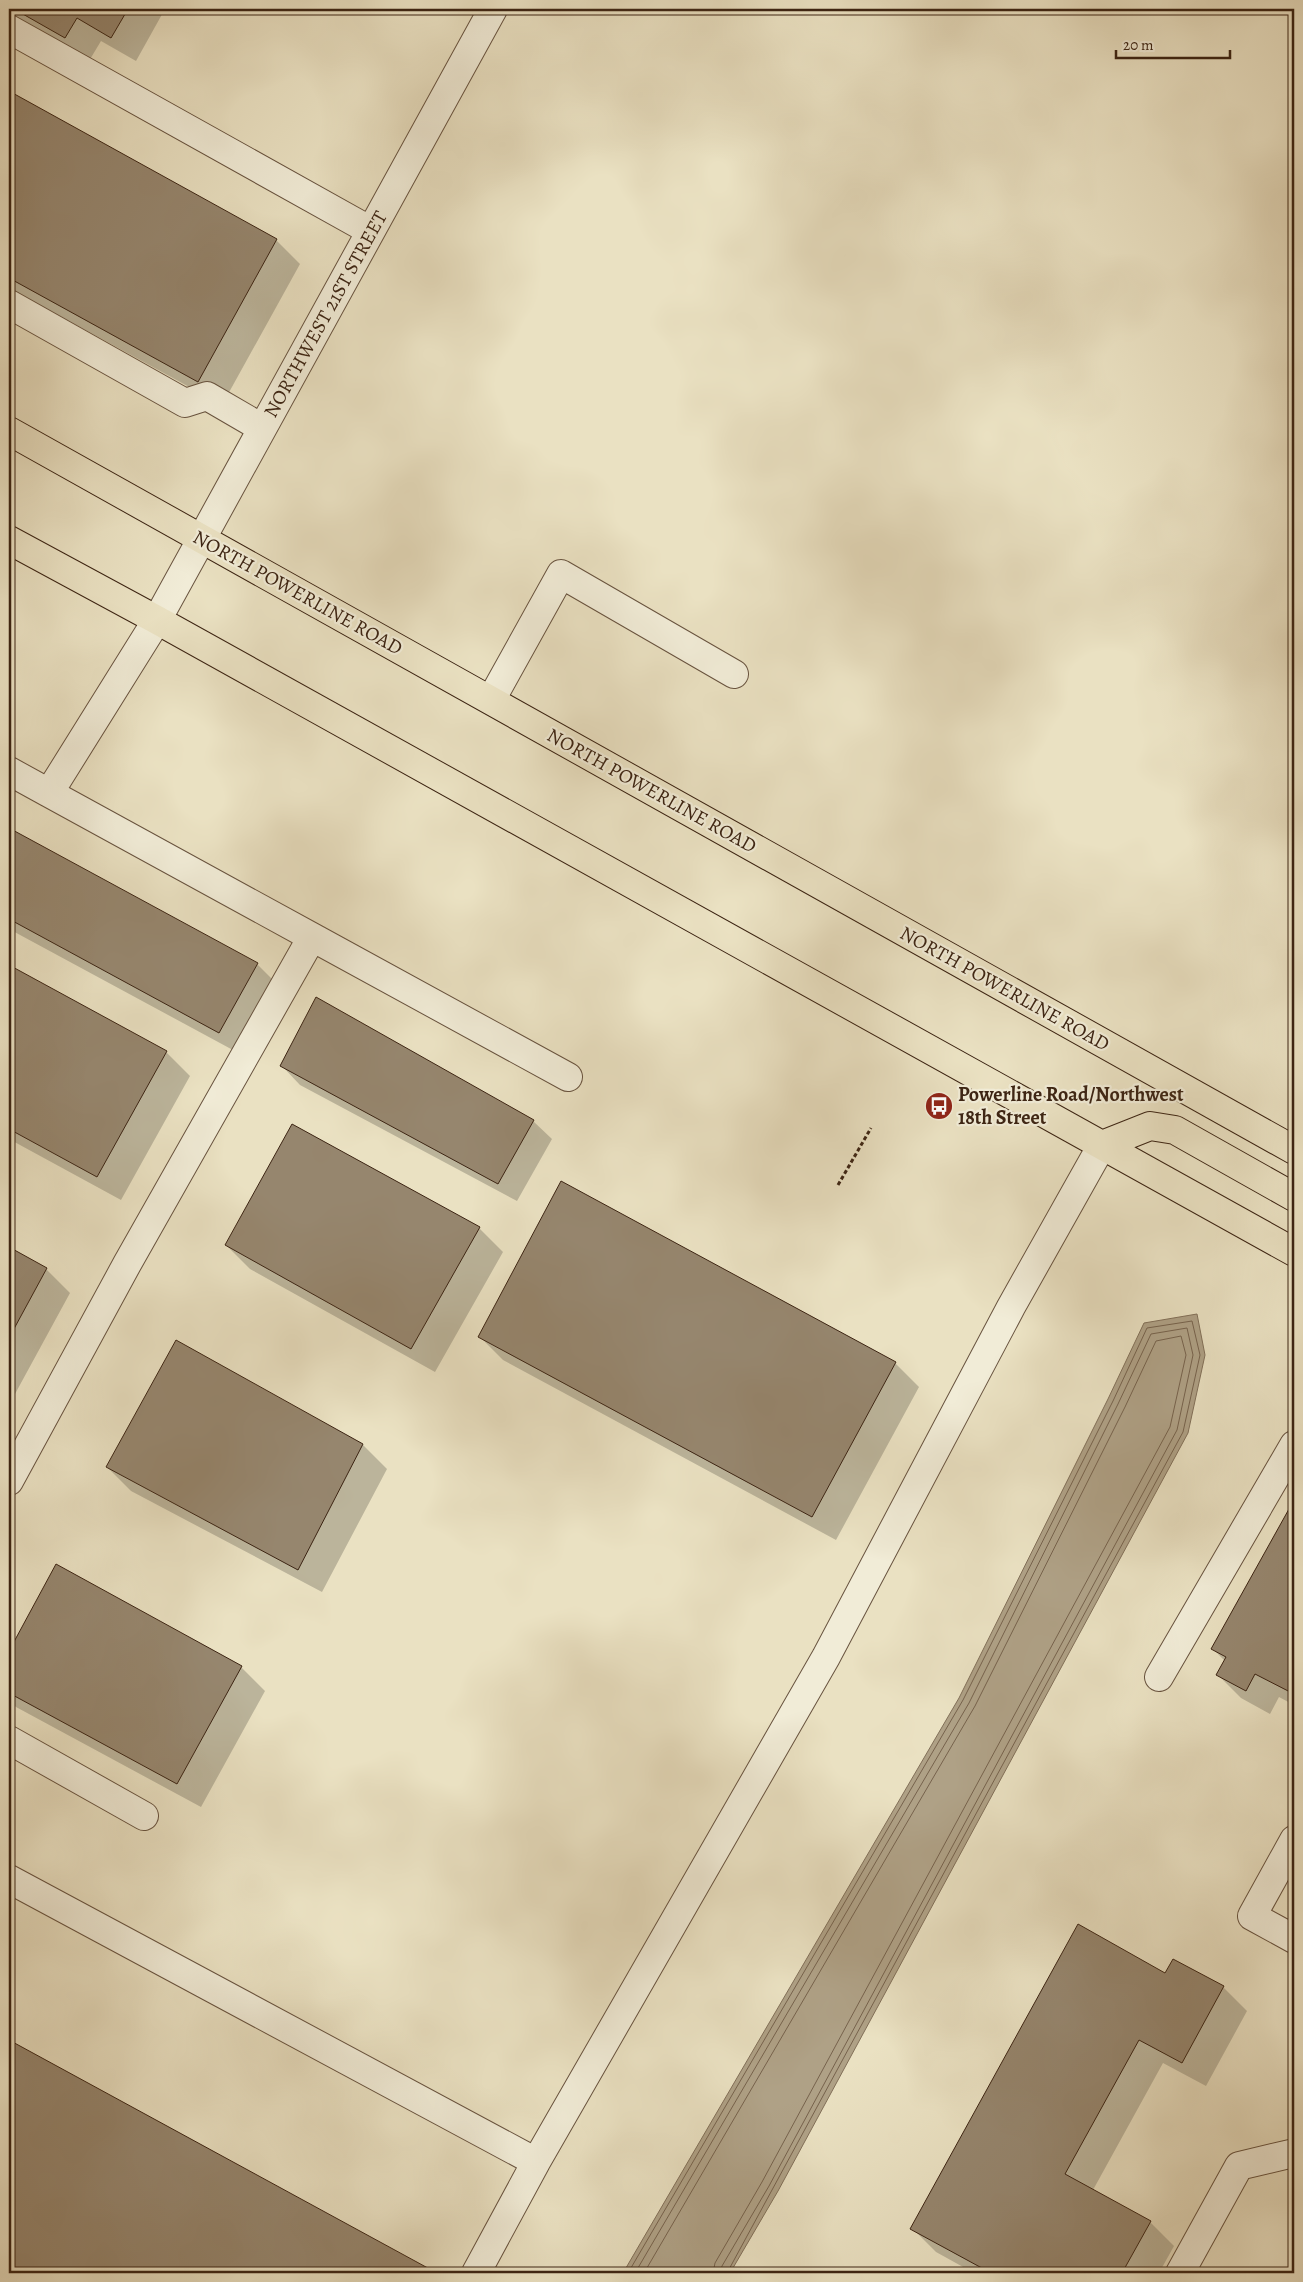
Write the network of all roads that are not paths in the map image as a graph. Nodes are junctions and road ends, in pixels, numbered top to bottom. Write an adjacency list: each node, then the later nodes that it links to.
1 (493, 9): 3 (street, NORTHWEST 21ST STREET)
2 (9, 30): 3 (street)
3 (371, 231): 5 (street, NORTHWEST 21ST STREET)
4 (9, 304): 5 (street)
5 (262, 428): 7 (street, NORTHWEST 21ST STREET)
6 (9, 431): 7 (main road, NORTH POWERLINE ROAD)
7 (202, 538): 9 (street, NORTHWEST 21ST STREET); 11 (main road, NORTH POWERLINE ROAD)
8 (9, 540): 9 (main road)
9 (157, 620): 13 (street, NORTHWEST 21ST STREET); 16 (main road)
10 (734, 674): 11 (street)
11 (491, 700): 17 (main road, NORTH POWERLINE ROAD)
12 (9, 771): 13 (street)
13 (49, 793): 14 (street)
14 (312, 938): 15 (street); 21 (street)
15 (568, 1077)
16 (1102, 1145): 18 (main road); 19 (main road); 29 (street)
17 (1294, 1150)
18 (1294, 1196)
19 (1294, 1252)
20 (1294, 1445): 22 (street)
21 (9, 1481)
22 (1159, 1677)
23 (9, 1740): 24 (street)
24 (144, 1816)
25 (1294, 1840): 27 (street)
26 (9, 1879): 29 (street)
27 (1294, 1939)
28 (1294, 2153): 31 (street)
29 (536, 2162): 30 (street)
30 (476, 2273)
31 (1180, 2273)

